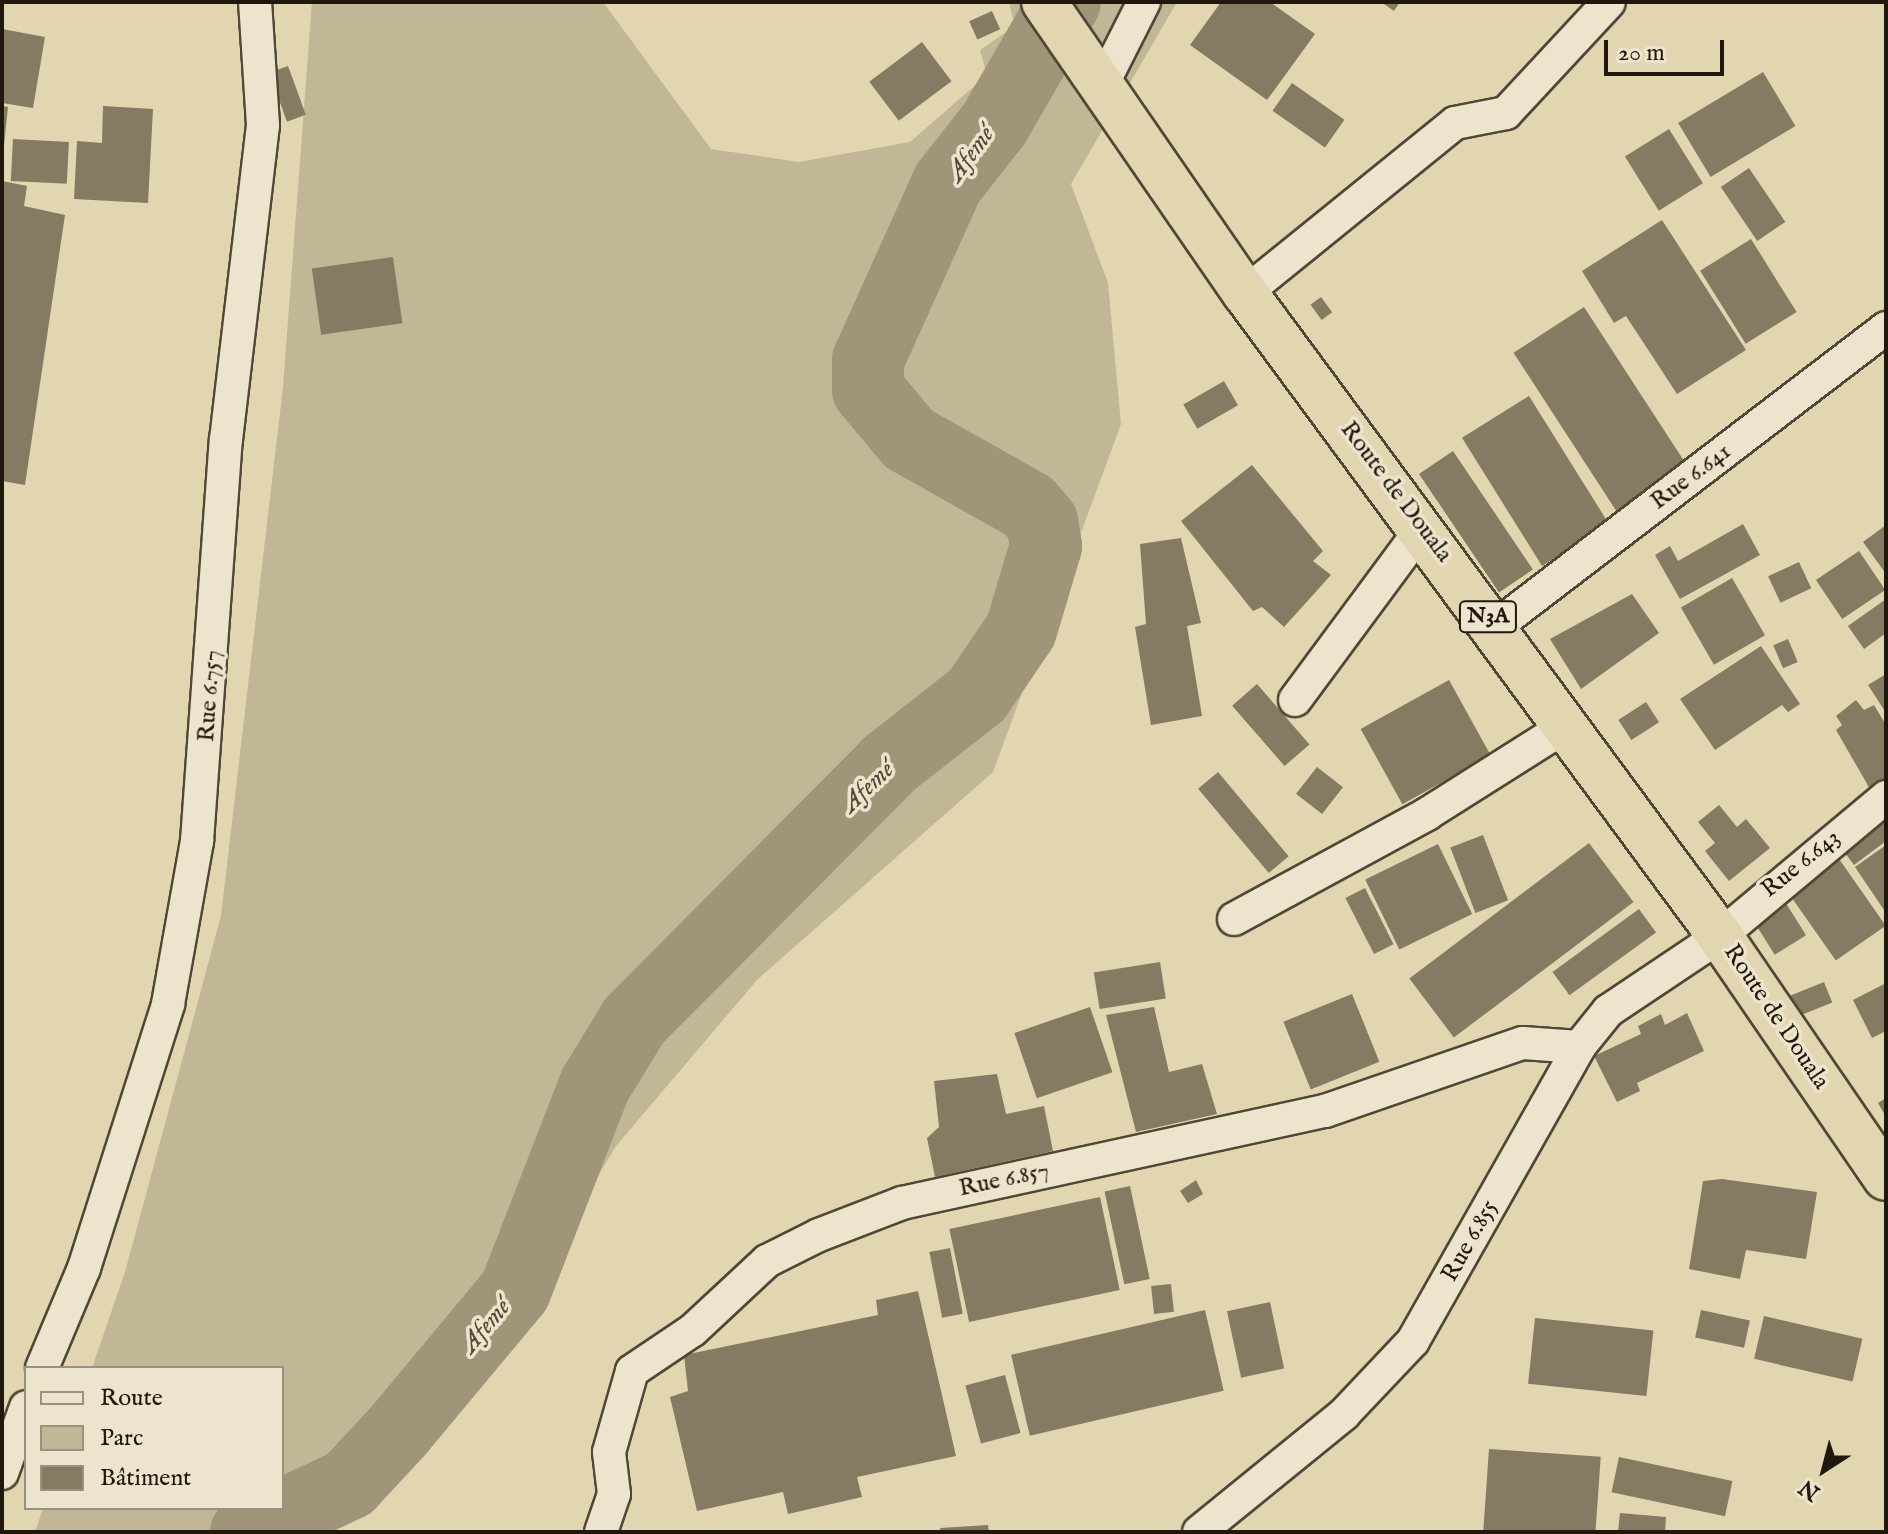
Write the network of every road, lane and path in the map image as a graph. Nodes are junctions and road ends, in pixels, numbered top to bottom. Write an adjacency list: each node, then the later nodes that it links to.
1 (255, 2): 17 (street, Rue 6.757)
2 (1044, 2): 5 (highway, Route de Douala / N3A)
3 (1144, 2): 5 (street)
4 (1609, 2): 6 (street)
5 (1093, 72): 6 (highway, Route de Douala / N3A)
6 (1245, 293): 8 (highway, Route de Douala / N3A)
7 (1886, 328): 9 (street, Rue 6.641)
8 (1423, 527): 9 (highway, Route de Douala / N3A); 10 (street)
9 (1495, 627): 11 (highway, Route de Douala / N3A)
10 (1295, 700)
11 (1566, 726): 13 (street); 14 (highway, Route de Douala / N3A)
12 (1886, 797): 14 (street, Rue 6.643)
13 (1234, 919)
14 (1720, 936): 15 (street, Rue 6.855); 16 (highway, Route de Douala / N3A)
15 (1579, 1047): 20 (street, Rue 6.857); 21 (street, Rue 6.855)
16 (1886, 1178)
17 (43, 1366)
18 (24, 1412): 19 (street)
19 (2, 1473)
20 (601, 1532)
21 (1199, 1532)

